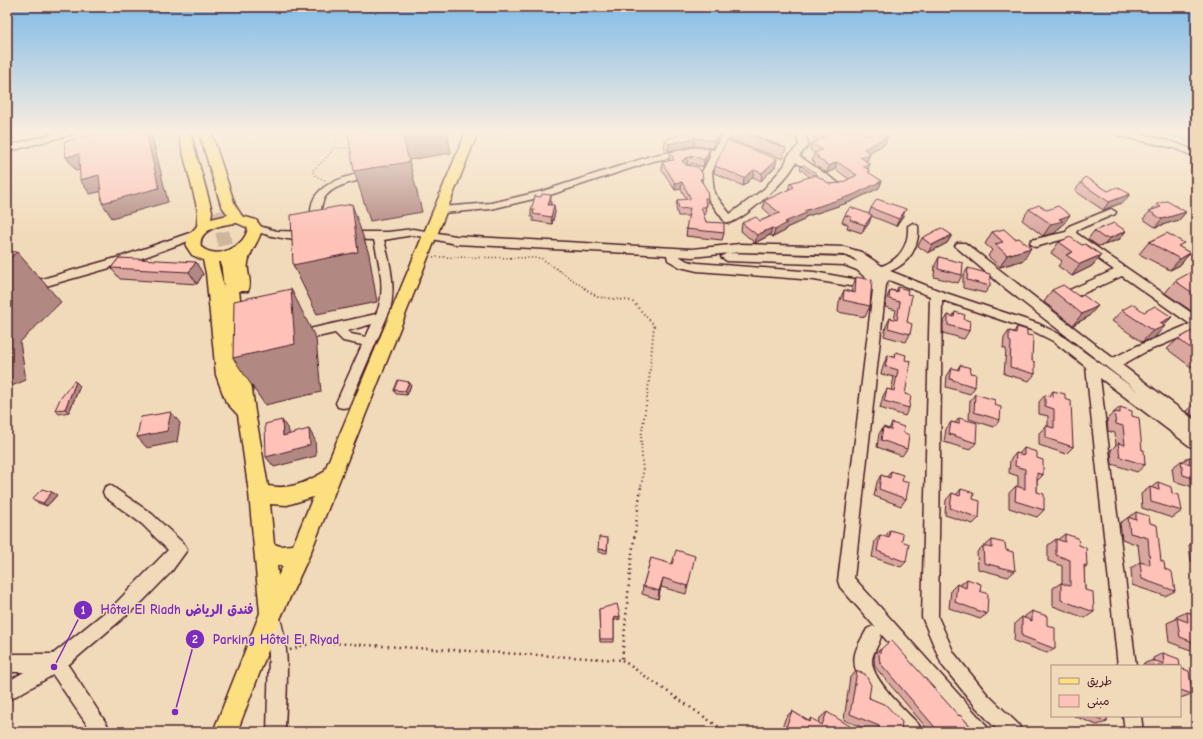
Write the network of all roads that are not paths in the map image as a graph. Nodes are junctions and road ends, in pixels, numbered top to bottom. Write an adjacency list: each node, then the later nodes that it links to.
1 (193, 166): 20 (main road)
2 (205, 166): 13 (main road)
3 (216, 166): 16 (main road)
4 (377, 166): 22 (street)
5 (459, 166): 14 (main road)
6 (626, 166): 14 (street)
7 (710, 166): 11 (street)
8 (785, 166): 11 (street)
9 (809, 166): 12 (street)
10 (694, 170): 11 (street)
11 (707, 172)
12 (838, 186)
13 (218, 210)
14 (442, 210): 26 (main road)
15 (1111, 212): 19 (street)
16 (237, 219): 18 (main road); 20 (main road)
17 (913, 226): 33 (street)
18 (255, 228): 21 (street); 25 (main road)
19 (1070, 234): 24 (street); 32 (street)
20 (198, 236): 29 (main road); 34 (street)
21 (276, 236): 22 (street); 25 (street)
22 (325, 236): 23 (street)
23 (383, 236): 26 (street); 37 (street)
24 (1035, 243)
25 (248, 244): 29 (main road); 46 (main road)
26 (427, 245): 28 (street); 49 (main road)
27 (961, 246): 44 (street)
28 (556, 248): 30 (street); 33 (street)
29 (209, 257): 46 (main road)
30 (672, 257): 33 (street); 33 (street)
31 (228, 259): 46 (main road)
32 (1123, 271): 36 (street); 38 (street)
33 (881, 279): 35 (street); 65 (street)
34 (7, 293)
35 (936, 294): 43 (street); 66 (street)
36 (1069, 295)
37 (380, 318): 39 (street); 42 (street)
38 (1196, 322)
39 (341, 326): 41 (street); 42 (street)
40 (1196, 326): 44 (street)
41 (280, 341)
42 (369, 342): 45 (street)
43 (1092, 364): 48 (street); 58 (street)
44 (1112, 364): 47 (street)
45 (343, 403)
46 (246, 412): 51 (main road)
47 (1196, 429)
48 (1196, 443)
49 (330, 478): 51 (main road); 53 (main road)
50 (110, 492): 57 (street)
51 (259, 493): 52 (main road)
52 (264, 550): 53 (main road); 54 (main road)
53 (300, 554): 54 (main road)
54 (271, 614): 62 (main road); 63 (street)
55 (873, 634): 64 (street)
56 (7, 663): 57 (street)
57 (56, 663): 59 (street); 61 (street)
58 (1126, 665)
59 (7, 692)
60 (1132, 717): 67 (street)
61 (103, 732)
62 (225, 732)
63 (276, 732)
64 (912, 732)
65 (980, 732)
66 (1012, 732)
67 (1134, 732)

